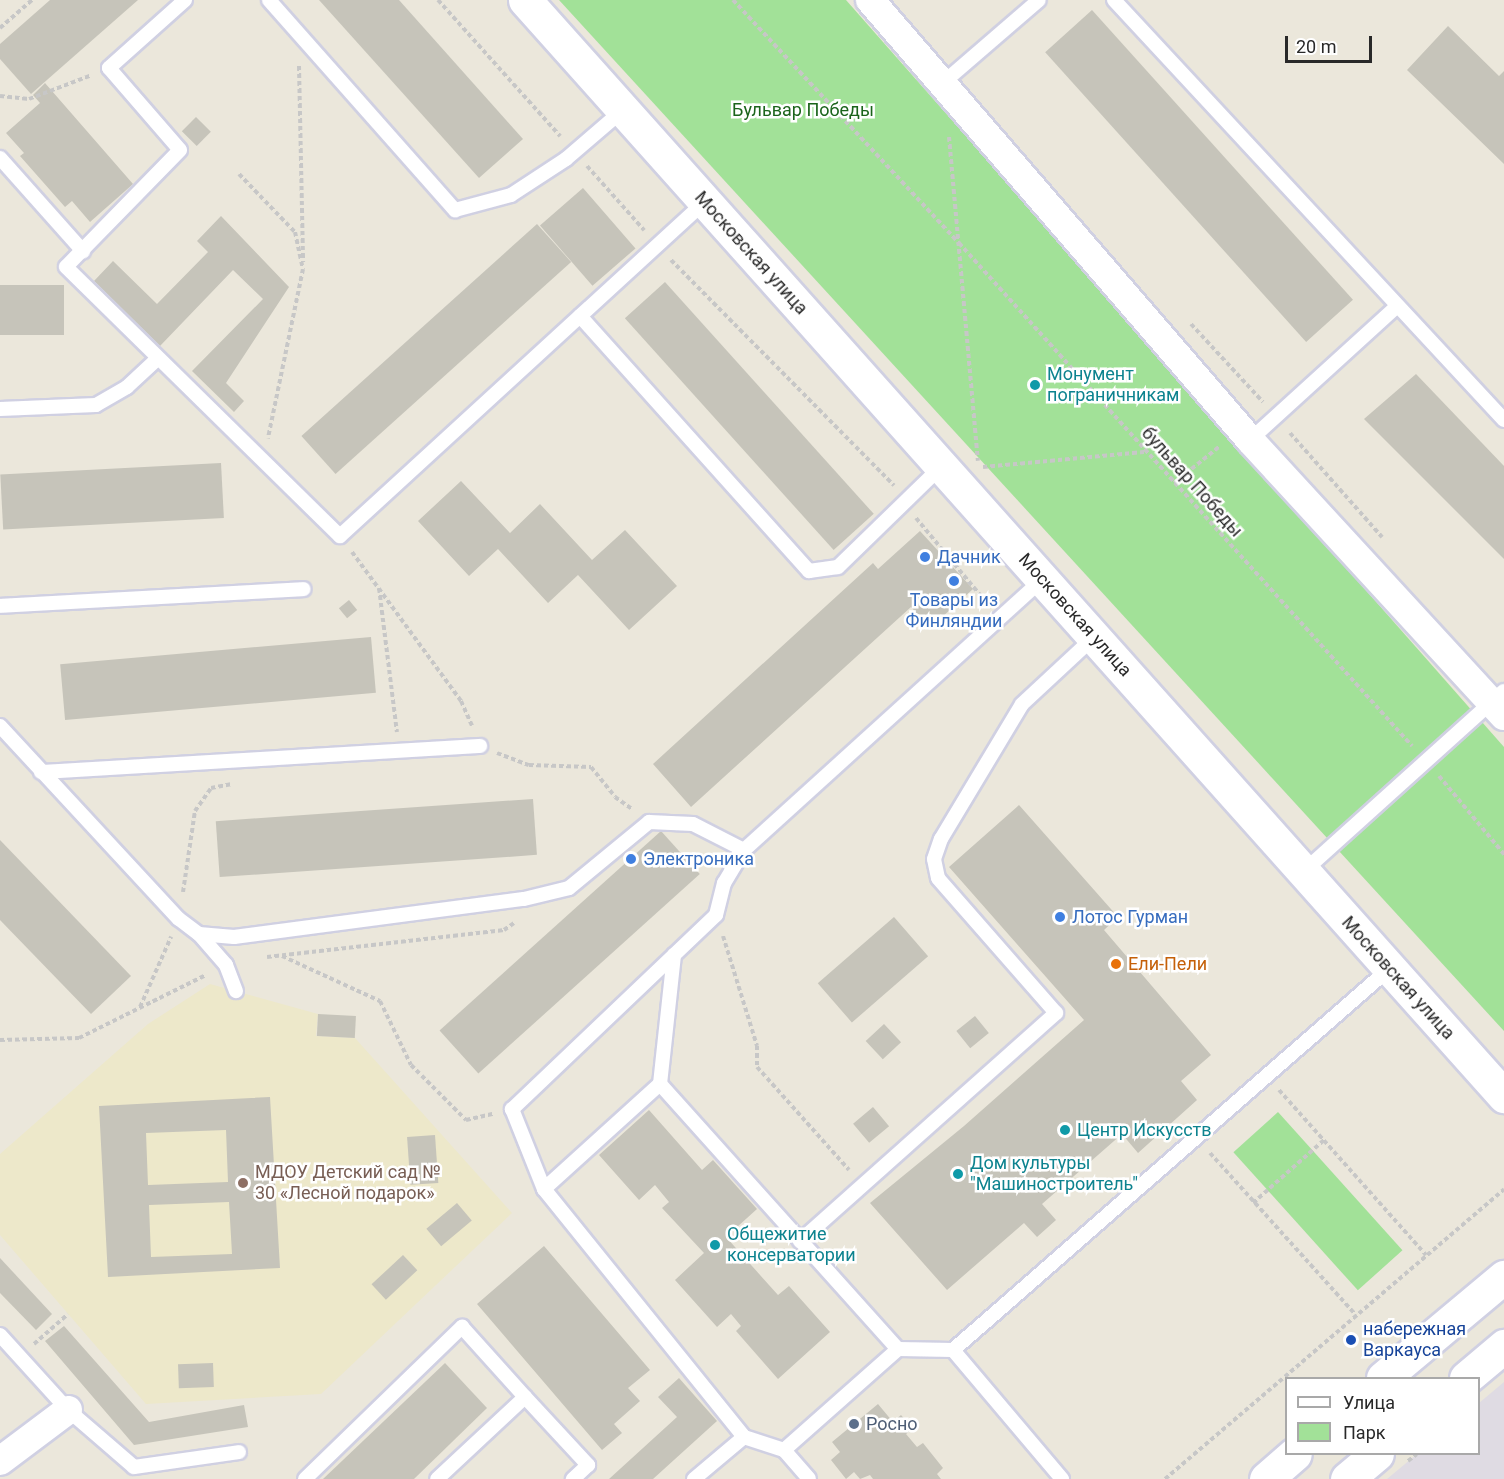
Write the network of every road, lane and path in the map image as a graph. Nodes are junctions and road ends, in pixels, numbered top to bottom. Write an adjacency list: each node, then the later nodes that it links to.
1 (32, 0): 10 (path)
2 (185, 0): 12 (lane)
3 (269, 0): 11 (lane)
4 (438, 0): 17 (path)
5 (525, 0): 15 (street, Московская улица)
6 (733, 0): 21 (path, бульвар Победы)
7 (870, 0): 13 (street)
8 (1039, 0): 13 (lane)
9 (1114, 0): 25 (lane)
10 (0, 28)
11 (298, 33): 17 (lane); 24 (path)
12 (109, 68): 14 (path); 23 (lane)
13 (944, 82): 30 (street)
14 (0, 96)
15 (623, 110): 17 (lane); 20 (street, Московская улица)
16 (948, 128): 21 (path)
17 (574, 152): 22 (path)
18 (0, 158): 23 (lane)
19 (239, 174): 24 (path)
20 (705, 201): 22 (lane); 33 (street, Московская улица)
21 (959, 243): 31 (path, бульвар Победы); 31 (path)
22 (657, 245): 26 (lane); 35 (path)
23 (83, 251): 27 (lane)
24 (303, 269): 32 (path)
25 (1396, 307): 29 (lane); 30 (lane)
26 (580, 316): 35 (lane); 36 (lane)
27 (157, 358): 28 (lane); 32 (lane)
28 (0, 409)
29 (1504, 420)
30 (1239, 439): 34 (path); 43 (street)
31 (1147, 452): 34 (path, бульвар Победы)
32 (263, 462): 36 (lane)
33 (942, 466): 35 (lane); 37 (street, Московская улица)
34 (1174, 483): 47 (path, бульвар Победы)
35 (907, 498): 41 (path)
36 (340, 536): 38 (path)
37 (1043, 579): 41 (lane); 42 (street, Московская улица)
38 (379, 588): 45 (path); 46 (path)
39 (304, 589): 40 (lane)
40 (0, 606)
41 (1002, 620): 51 (lane)
42 (1094, 637): 53 (street, Московская улица); 71 (lane)
43 (1500, 704): 47 (lane)
44 (0, 726): 48 (lane)
45 (480, 746): 46 (lane); 50 (path)
46 (380, 752): 48 (lane)
47 (1426, 762): 52 (path, бульвар Победы); 53 (lane)
48 (41, 772): 56 (lane)
49 (234, 783): 56 (path)
50 (649, 822): 51 (lane); 57 (lane)
51 (744, 850): 54 (lane)
52 (1504, 854)
53 (1304, 871): 61 (street, Московская улица)
54 (716, 915): 58 (lane); 71 (path)
55 (522, 918): 59 (path)
56 (179, 919): 57 (lane); 63 (path)
57 (200, 934): 60 (lane)
58 (674, 955): 66 (lane); 68 (lane)
59 (282, 956): 60 (path); 68 (path)
60 (226, 965): 62 (lane); 63 (path)
61 (1390, 968): 65 (lane); 67 (street, Московская улица)
62 (236, 991)
63 (140, 1008): 64 (path)
64 (0, 1041)
65 (1267, 1076): 69 (lane); 70 (path)
66 (660, 1084): 72 (lane); 75 (lane)
67 (1504, 1096)
68 (512, 1109): 72 (lane)
69 (1196, 1138): 74 (path); 83 (lane)
70 (1324, 1140): 74 (path); 76 (path)
71 (861, 1184): 75 (lane)
72 (544, 1189): 89 (lane)
73 (1504, 1189): 76 (path)
74 (1253, 1203): 79 (path)
75 (800, 1240): 82 (lane)
76 (1426, 1255): 79 (path)
77 (1504, 1277): 85 (street)
78 (68, 1314): 84 (path)
79 (1356, 1315): 101 (path)
80 (0, 1335): 84 (lane)
81 (1504, 1346): 86 (street)
82 (898, 1349): 83 (lane); 90 (lane)
83 (953, 1350): 95 (lane)
84 (20, 1357): 88 (lane)
85 (1384, 1377)
86 (1467, 1377)
87 (525, 1397): 96 (lane); 97 (lane); 98 (lane)
88 (68, 1410): 91 (lane); 94 (street)
89 (744, 1437): 90 (lane); 99 (lane)
90 (784, 1450): 100 (lane)
91 (239, 1452)
92 (1294, 1455): 102 (street)
93 (1376, 1455): 103 (street)
94 (0, 1461)
95 (1059, 1478)
96 (305, 1479)
97 (437, 1479)
98 (573, 1479)
99 (694, 1479)
100 (808, 1479)
101 (1165, 1479)
102 (1266, 1479)
103 (1347, 1479)

